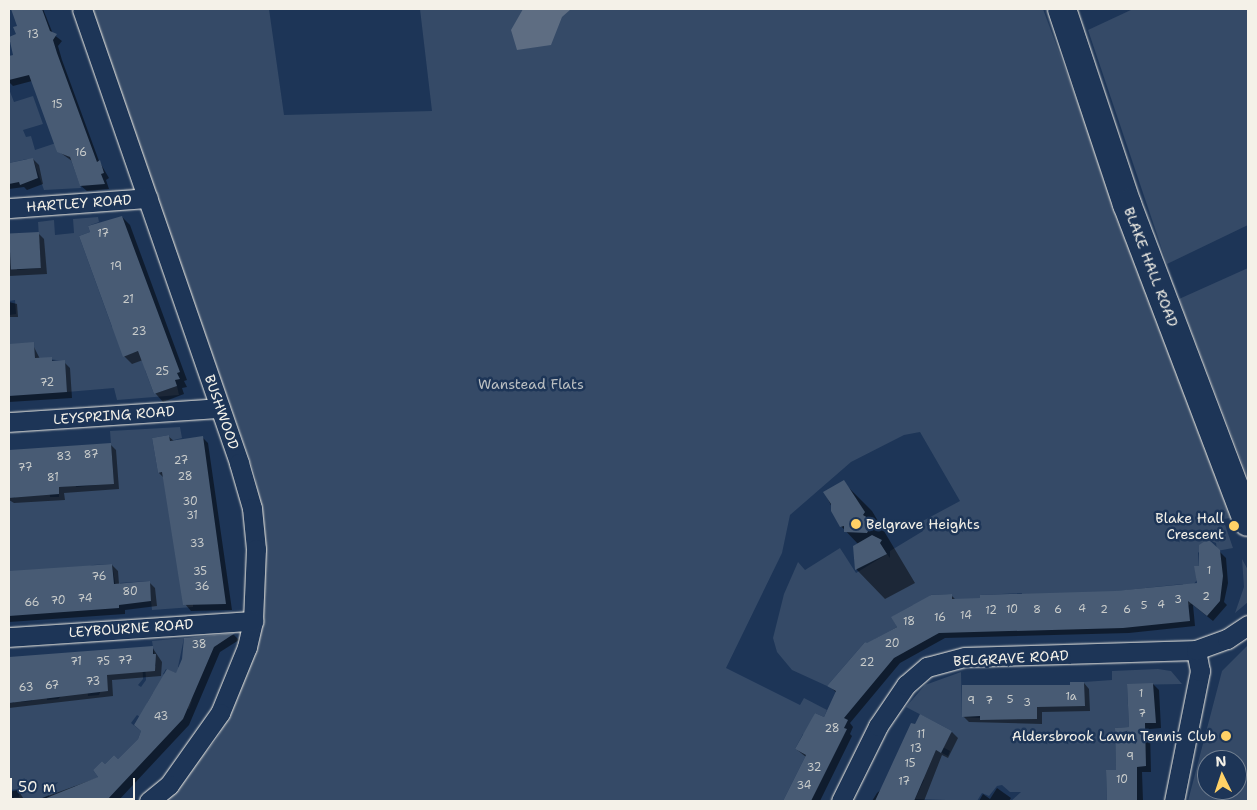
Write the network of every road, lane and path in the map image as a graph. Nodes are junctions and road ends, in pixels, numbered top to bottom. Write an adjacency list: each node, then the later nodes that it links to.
1 (82, 9): 3 (street, BUSHWOOD)
2 (1062, 9): 7 (main road, BLAKE HALL ROAD)
3 (148, 198): 4 (street, HARTLEY ROAD); 5 (street, BUSHWOOD)
4 (9, 208)
5 (220, 408): 6 (street, LEYSPRING ROAD); 8 (street, BUSHWOOD)
6 (9, 422)
7 (1248, 522)
8 (253, 621): 10 (street, LEYBOURNE ROAD); 12 (street, BUSHWOOD)
9 (1248, 626): 11 (street)
10 (9, 637)
11 (1196, 650): 13 (street, BELGRAVE ROAD); 14 (street)
12 (149, 801)
13 (841, 801)
14 (1174, 801)

